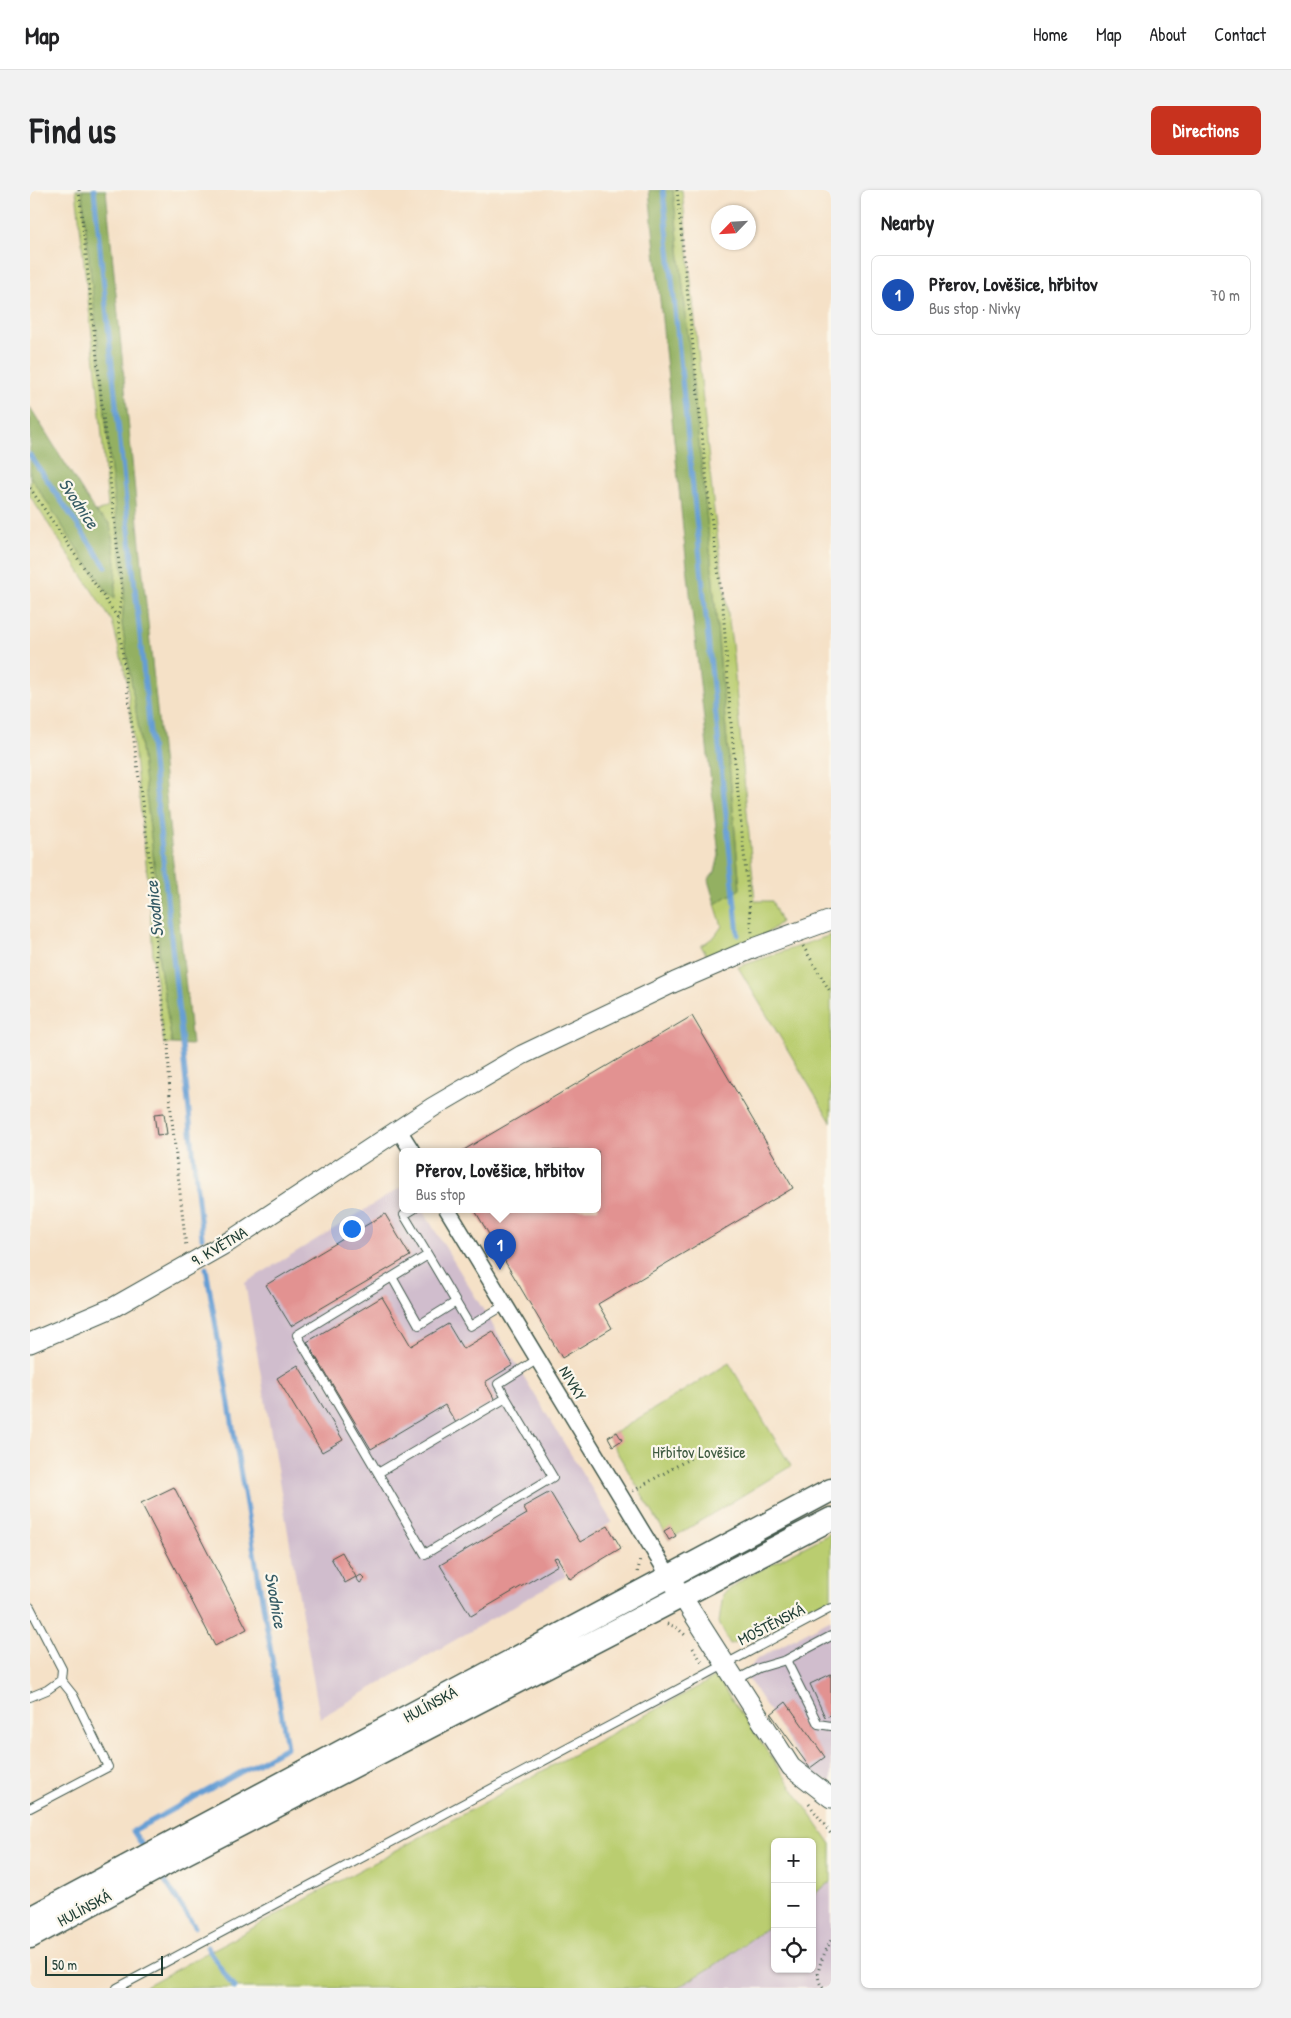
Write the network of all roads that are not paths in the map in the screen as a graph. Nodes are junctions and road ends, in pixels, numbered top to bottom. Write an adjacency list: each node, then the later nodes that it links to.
1 (831, 920): 2 (street, 9. KVĚTNA)
2 (398, 1129): 3 (street); 10 (street, 9. KVĚTNA)
3 (410, 1148)
4 (407, 1213): 6 (lane)
5 (449, 1213): 9 (street, NIVKY)
6 (428, 1256): 7 (lane); 8 (lane)
7 (392, 1277): 8 (lane); 13 (lane)
8 (456, 1302): 9 (lane)
9 (505, 1305): 11 (street, NIVKY)
10 (30, 1343)
11 (538, 1359): 12 (lane); 16 (street, NIVKY)
12 (506, 1398): 13 (lane); 13 (lane)
13 (378, 1473)
14 (831, 1490): 16 (main road, HULÍNSKÁ)
15 (831, 1519): 17 (main road, HULÍNSKÁ)
16 (669, 1576): 17 (street); 30 (main road, HULÍNSKÁ)
17 (682, 1598): 22 (street); 31 (main road, HULÍNSKÁ)
18 (30, 1607): 23 (lane)
19 (831, 1608): 22 (lane, MOŠTĚNSKÁ)
20 (831, 1636): 21 (lane)
21 (786, 1660): 24 (lane); 26 (lane)
22 (724, 1664): 24 (street); 32 (lane, MOŠTĚNSKÁ)
23 (61, 1680): 25 (lane); 29 (lane)
24 (734, 1681): 28 (street)
25 (30, 1698)
26 (831, 1726)
27 (30, 1798): 29 (lane)
28 (831, 1798)
29 (31, 1808)
30 (30, 1918)
31 (30, 1937)
32 (117, 1988)

